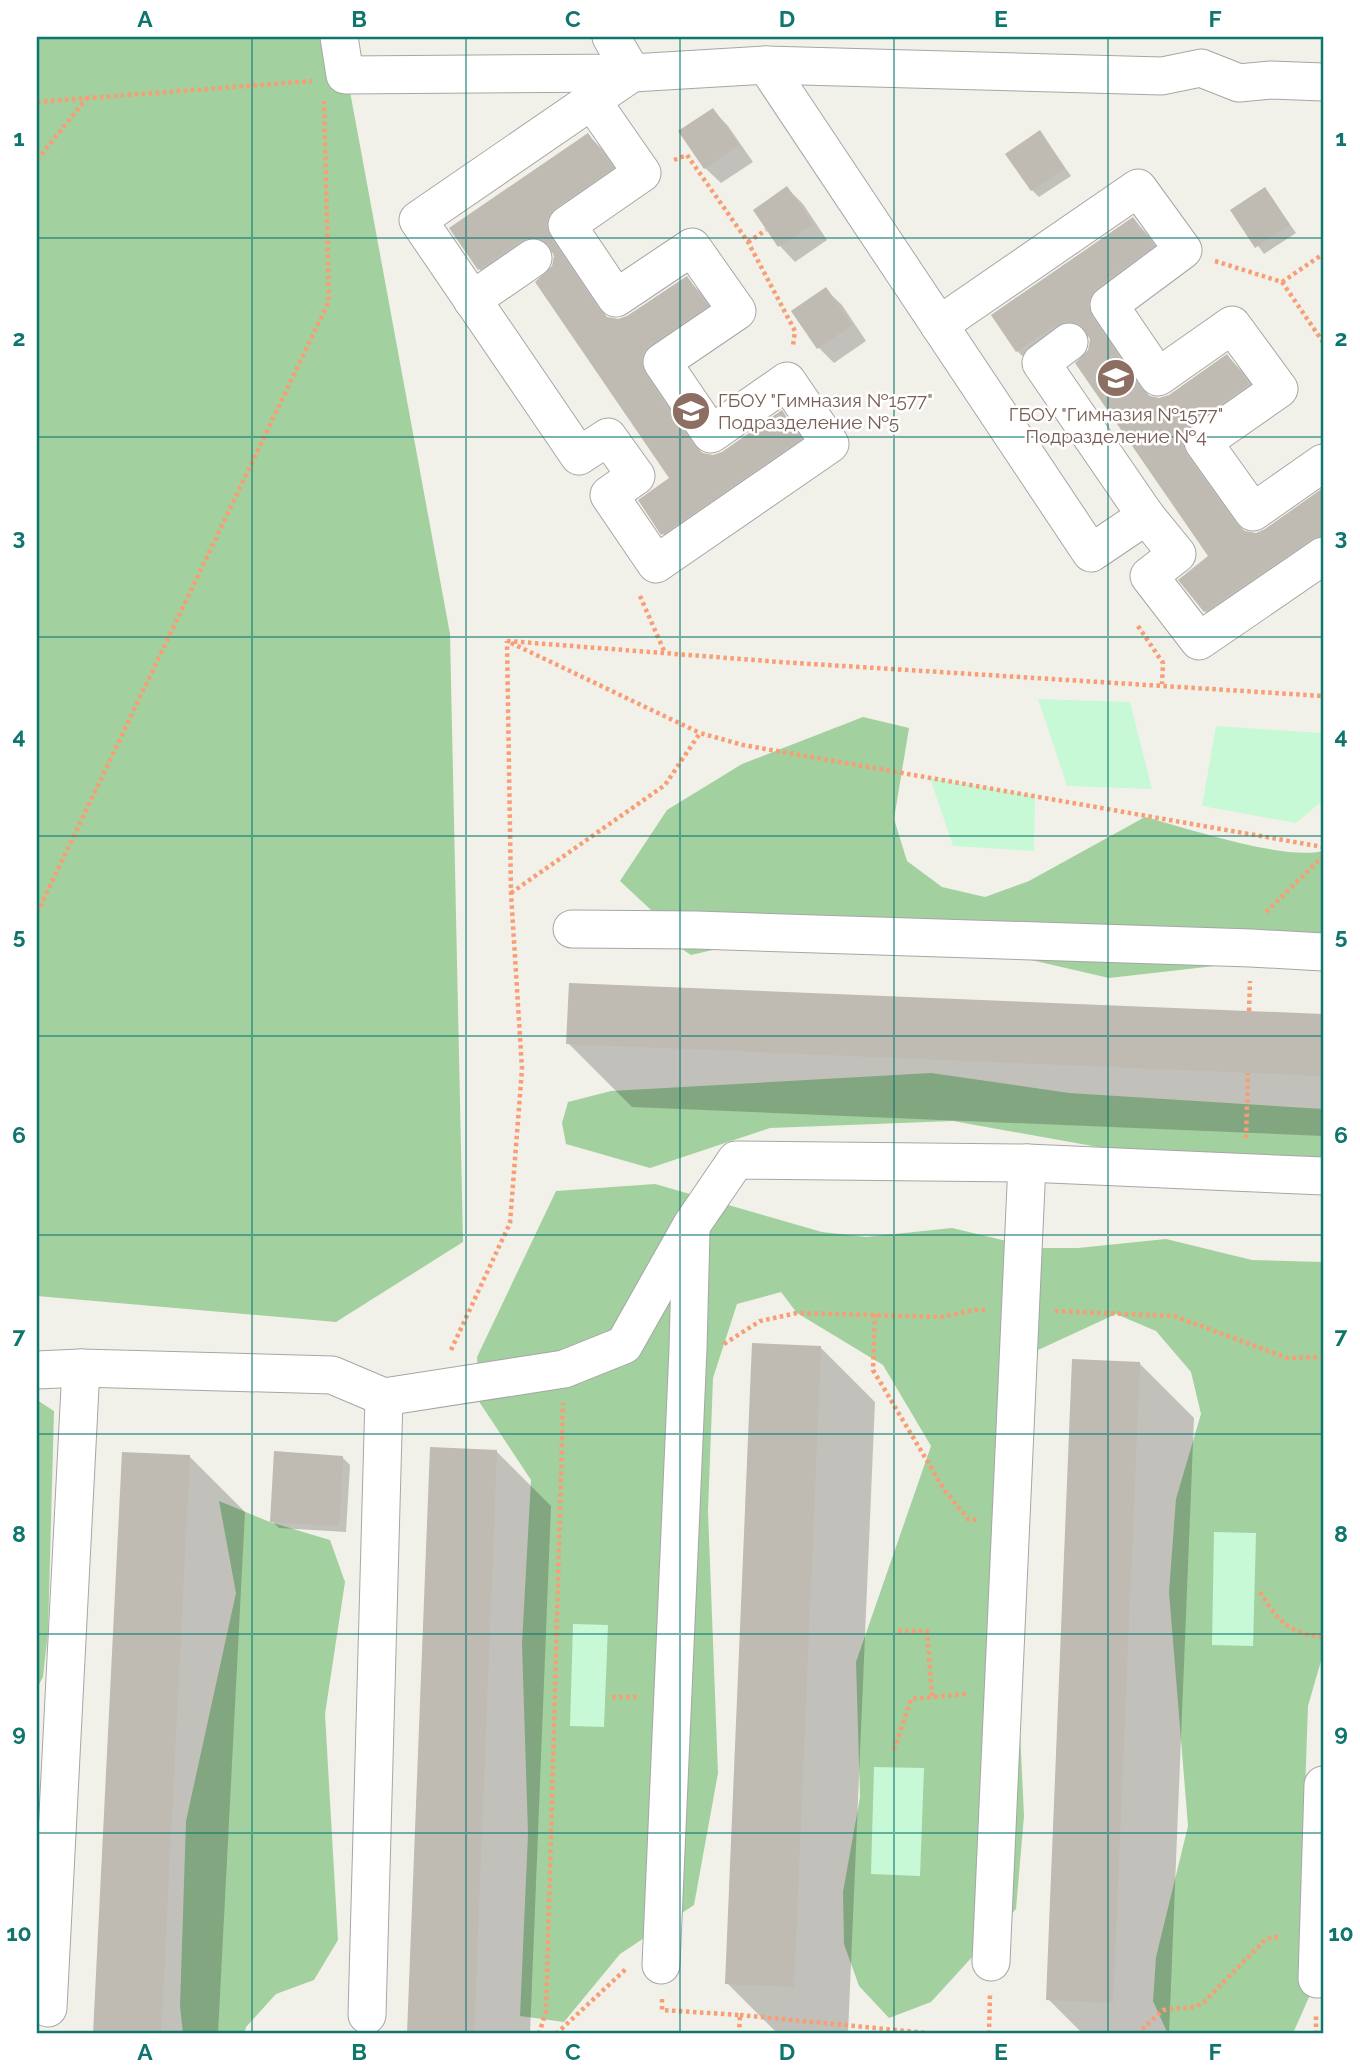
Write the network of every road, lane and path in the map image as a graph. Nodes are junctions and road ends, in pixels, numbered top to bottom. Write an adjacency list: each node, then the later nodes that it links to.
1 (339, 37): 4 (lane)
2 (611, 37): 4 (lane)
3 (765, 65): 4 (lane); 6 (lane); 19 (lane)
4 (632, 74): 9 (lane)
5 (323, 80): 8 (path)
6 (1323, 82)
7 (323, 94): 35 (path)
8 (87, 97): 10 (path); 11 (path)
9 (592, 101): 18 (lane); 18 (lane)
10 (37, 102)
11 (37, 160)
12 (766, 230): 13 (path)
13 (748, 242)
14 (1183, 250): 17 (path); 19 (lane); 22 (lane)
15 (1323, 254): 17 (path)
16 (533, 258): 18 (lane)
17 (1282, 282): 21 (path)
18 (472, 299)
19 (939, 325): 23 (lane)
20 (1069, 342): 23 (lane)
21 (1323, 342)
22 (1323, 463)
23 (1146, 516): 24 (lane)
24 (1323, 556)
25 (656, 631): 27 (path)
26 (507, 641): 27 (path); 31 (path); 34 (path)
27 (665, 653): 29 (path)
28 (1163, 663): 29 (path)
29 (1162, 684): 30 (path)
30 (1323, 695)
31 (700, 733): 32 (path); 34 (path)
32 (1323, 848)
33 (1323, 856): 36 (path)
34 (511, 893): 48 (path)
35 (37, 913)
36 (1261, 918)
37 (572, 929): 38 (lane)
38 (1323, 952)
39 (1248, 1073): 41 (path)
40 (1027, 1163): 41 (lane); 43 (lane); 50 (lane)
41 (1245, 1174): 42 (lane)
42 (1323, 1176)
43 (691, 1226): 46 (lane); 60 (lane)
44 (875, 1314): 50 (path)
45 (81, 1368): 47 (lane); 49 (lane); 62 (lane)
46 (564, 1369): 48 (lane); 66 (path)
47 (37, 1370)
48 (433, 1389): 49 (lane)
49 (384, 1397): 64 (lane)
50 (1010, 1520): 54 (lane)
51 (1260, 1592): 53 (path)
52 (898, 1631): 55 (path)
53 (1323, 1637)
54 (1003, 1692): 55 (path); 59 (lane)
55 (932, 1696): 56 (path)
56 (894, 1750)
57 (1323, 1785): 58 (lane)
58 (1318, 1938): 61 (lane); 70 (path)
59 (991, 1962)
60 (661, 1965): 67 (path)
61 (1317, 1979)
62 (48, 2008)
63 (662, 2010): 65 (path)
64 (368, 2015)
65 (740, 2015): 68 (path); 69 (path)
66 (539, 2034)
67 (555, 2034)
68 (739, 2034)
69 (938, 2034)
70 (1137, 2034)

